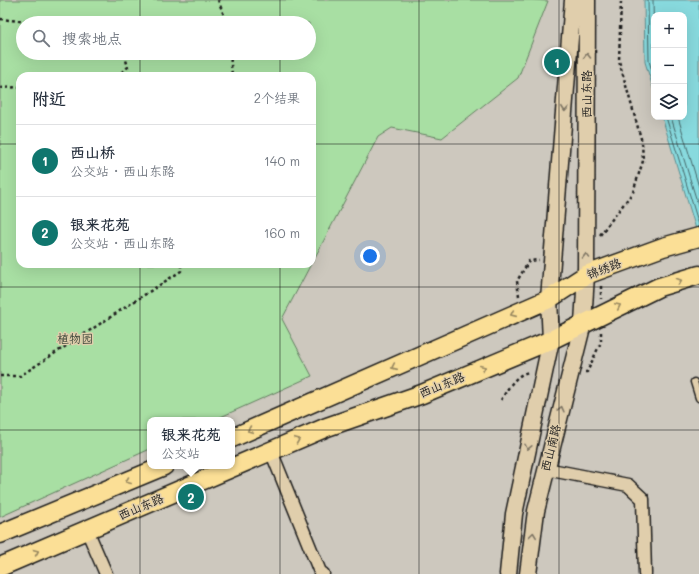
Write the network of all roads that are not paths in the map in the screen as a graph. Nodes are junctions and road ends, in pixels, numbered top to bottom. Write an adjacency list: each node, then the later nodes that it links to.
1 (573, 0): 6 (main road, 西山东路, one-way to 6)
2 (587, 0): 4 (main road, 西山东路, one-way to 2)
3 (699, 237): 4 (main road, 锦绣路)
4 (586, 275): 6 (main road, 锦绣路); 7 (main road, 西山东路)
5 (699, 275): 7 (main road, one-way to 5)
6 (549, 299): 8 (main road, 西山南路); 11 (main road, one-way to 11)
7 (583, 323): 8 (main road, 西山东路); 16 (main road, 西山南路, one-way to 7)
8 (550, 340): 12 (main road, 西山东路, one-way to 8); 22 (main road, 西山南路, one-way to 22)
9 (694, 382): 10 (lane)
10 (699, 398)
11 (235, 437)
12 (271, 451): 13 (main road, 西山东路); 21 (street)
13 (235, 466)
14 (157, 469): 18 (main road, one-way to 18)
15 (229, 469): 17 (main road, 西山东路)
16 (546, 469): 23 (main road, 西山南路, one-way to 16); 24 (street)
17 (87, 530): 19 (main road, 西山东路, one-way to 17); 20 (street)
18 (0, 534)
19 (0, 567)
20 (106, 574)
21 (323, 574)
22 (508, 574)
23 (528, 574)
24 (645, 574)

